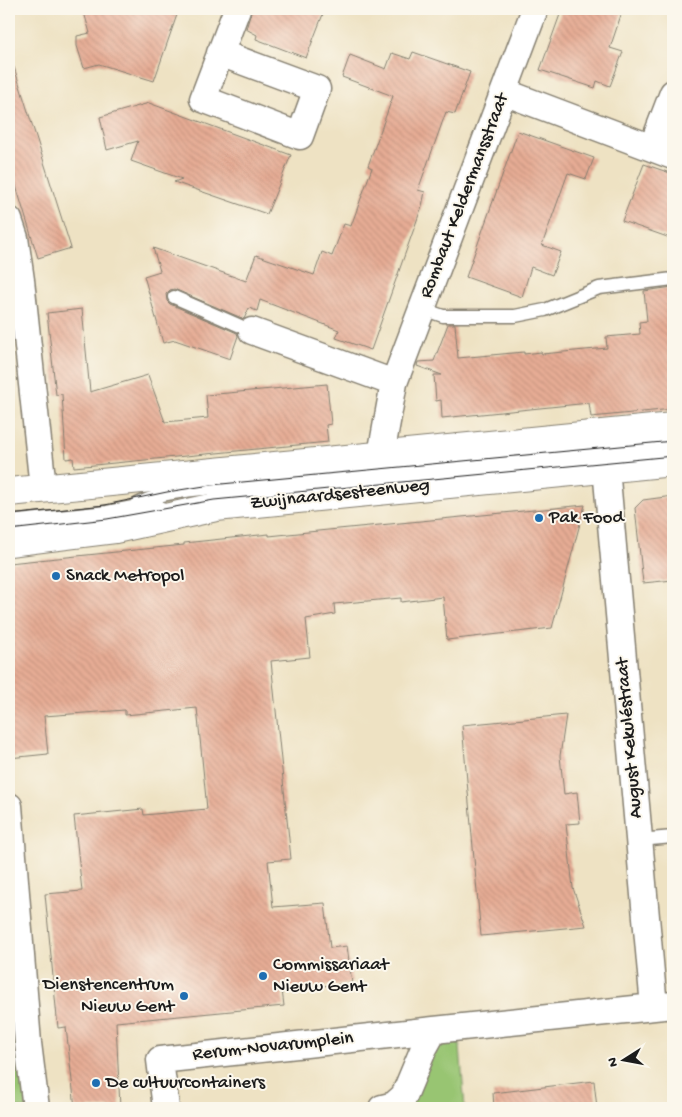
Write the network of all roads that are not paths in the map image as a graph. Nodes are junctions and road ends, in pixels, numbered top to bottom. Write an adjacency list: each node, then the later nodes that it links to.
1 (236, 9): 3 (street)
2 (535, 9): 4 (street, Rombaut Keldermansstraat)
3 (220, 53)
4 (504, 92): 6 (street); 10 (street, Rombaut Keldermansstraat)
5 (673, 93): 6 (street)
6 (663, 152)
7 (11, 232): 20 (street)
8 (673, 279): 10 (lane)
9 (174, 297): 11 (lane)
10 (423, 309): 12 (street, Rombaut Keldermansstraat)
11 (252, 331): 12 (street)
12 (394, 383): 17 (street, Rombaut Keldermansstraat)
13 (673, 427): 14 (street, Zwijnaardsesteenweg)
14 (603, 434): 17 (street, Zwijnaardsesteenweg); 19 (street, August Kekuléstraat)
15 (673, 444): 22 (lane)
16 (673, 452): 22 (lane)
17 (381, 455): 20 (street, Zwijnaardsesteenweg)
18 (673, 462): 19 (street, Zwijnaardsesteenweg)
19 (606, 468): 24 (street, Zwijnaardsesteenweg); 27 (street, August Kekuléstraat)
20 (43, 488): 21 (street, Zwijnaardsesteenweg)
21 (9, 492)
22 (134, 507): 23 (lane)
23 (9, 522)
24 (9, 542)
25 (9, 806): 30 (street)
26 (673, 837): 27 (lane)
27 (639, 840): 28 (street, August Kekuléstraat)
28 (664, 1006): 29 (street, Rerum-Novarumplein)
29 (434, 1030): 31 (street, Rerum-Novarumplein); 32 (street)
30 (36, 1108)
31 (166, 1108)
32 (382, 1108)

